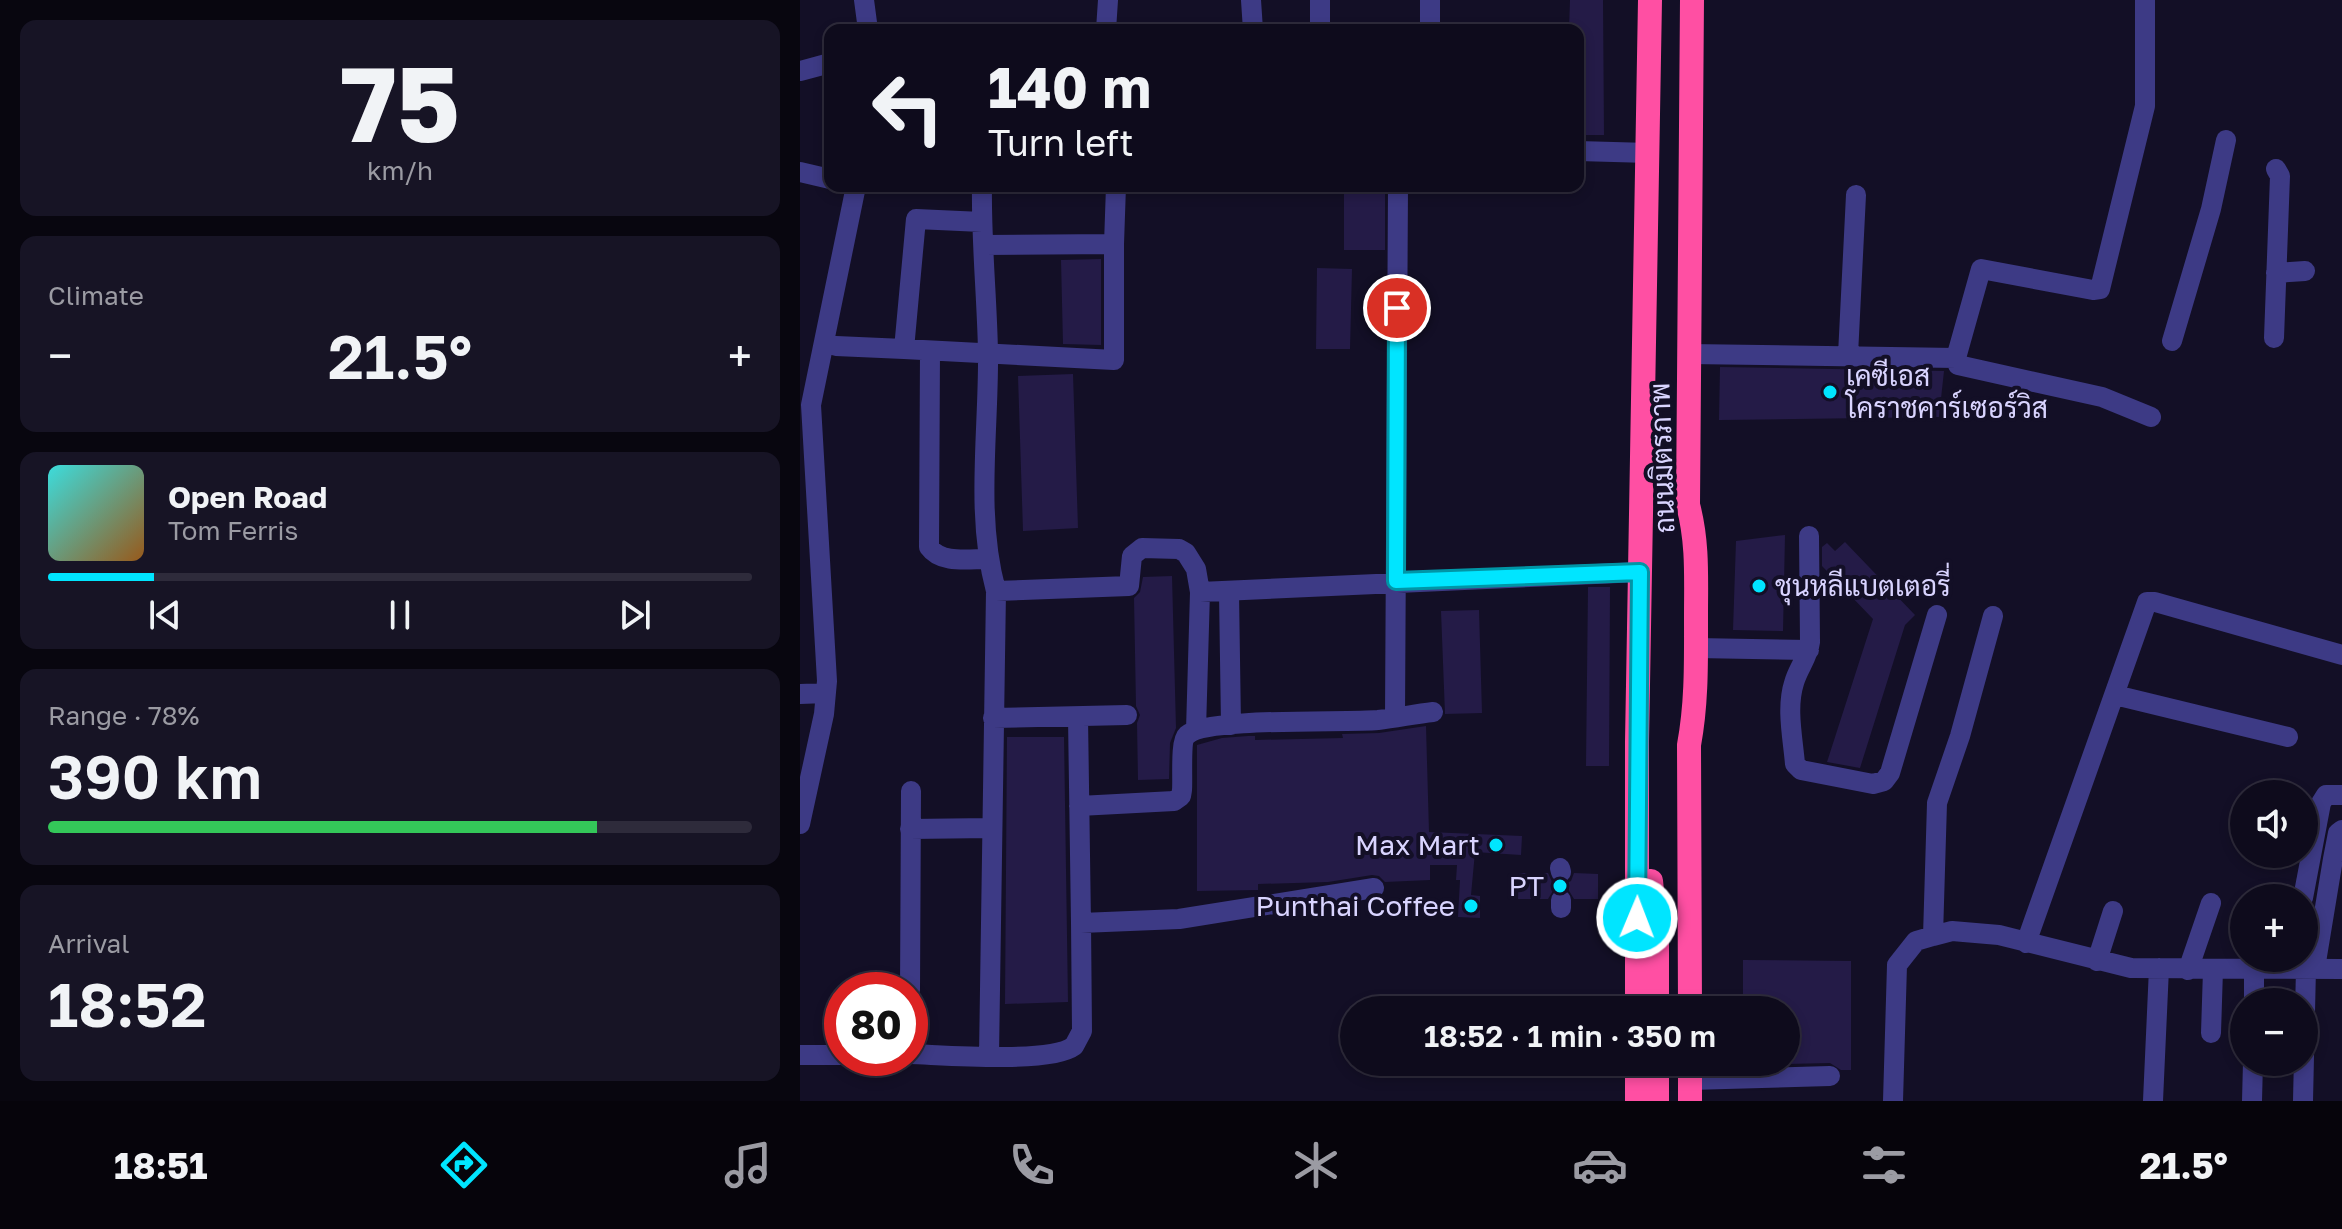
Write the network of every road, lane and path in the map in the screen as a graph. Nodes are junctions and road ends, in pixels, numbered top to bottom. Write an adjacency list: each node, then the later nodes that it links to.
1 (864, 0): 9 (street)
2 (1108, 0): 10 (street)
3 (1251, 0): 11 (street)
4 (1320, 0): 12 (street)
5 (1430, 0): 13 (street)
6 (1650, 0): 18 (highway, ถนนมิตรภาพ)
7 (1692, 0): 38 (highway, ถนนมิตรภาพ)
8 (2145, 0): 40 (street)
9 (867, 24)
10 (1106, 24)
11 (1253, 24)
12 (1320, 24)
13 (1430, 24)
14 (824, 65): 15 (street)
15 (800, 71)
16 (2226, 140): 33 (street)
17 (1584, 151): 18 (street)
18 (1649, 153): 45 (highway, ถนนมิตรภาพ)
19 (2276, 169): 31 (street)
20 (800, 172): 21 (street)
21 (824, 178)
22 (855, 192): 41 (street)
23 (982, 192): 27 (street)
24 (1116, 192): 28 (street)
25 (1398, 192): 46 (street)
26 (1856, 195): 39 (street)
27 (982, 222): 29 (street); 35 (street)
28 (1114, 244): 29 (street); 37 (street)
29 (984, 245): 37 (street)
30 (2305, 271): 31 (street)
31 (2276, 273): 32 (street)
32 (2274, 338)
33 (2172, 341)
34 (836, 346): 35 (street)
35 (904, 349): 36 (street)
36 (930, 351): 37 (street); 44 (street)
37 (988, 354): 44 (street)
38 (1689, 354): 39 (street); 52 (highway, ถนนมิตรภาพ)
39 (1848, 355): 40 (street)
40 (1956, 358): 42 (street)
41 (805, 405): 55 (street)
42 (2151, 417)
43 (1809, 536): 53 (street)
44 (987, 559): 47 (street)
45 (1640, 572): 46 (street); 66 (highway, ถนนมิตรภาพ)
46 (1396, 581): 49 (street); 61 (street)
47 (996, 591): 48 (street); 62 (street)
48 (1200, 592): 49 (street); 64 (street)
49 (1229, 593): 63 (street)
50 (1937, 615): 53 (street)
51 (1993, 616): 81 (street)
52 (1696, 648): 53 (street); 94 (highway, ถนนมิตรภาพ)
53 (1809, 650)
54 (2342, 655): 57 (street)
55 (826, 693): 56 (street); 70 (street)
56 (800, 694)
57 (2115, 695): 65 (street); 82 (street)
58 (1433, 712): 61 (street)
59 (1127, 715): 60 (street)
60 (1078, 717): 62 (street); 69 (street)
61 (1395, 717): 63 (street)
62 (993, 718): 71 (street)
63 (1231, 725): 64 (street)
64 (1196, 730): 69 (street)
65 (2288, 737)
66 (1637, 742): 92 (highway, ถนนมิตรภาพ); 93 (highway)
67 (911, 791): 72 (street)
68 (2342, 795): 75 (street)
69 (1079, 806): 80 (street)
70 (800, 824)
71 (991, 828): 72 (street); 99 (street)
72 (910, 829): 90 (street)
73 (2342, 830): 74 (street)
74 (2338, 855): 78 (street)
75 (2306, 884)
76 (1374, 888): 80 (street)
77 (2211, 903): 87 (street)
78 (2318, 908)
79 (2113, 911): 83 (street)
80 (1081, 923): 99 (street)
81 (1933, 936): 82 (street); 107 (street)
82 (2026, 943): 83 (street)
83 (2097, 961): 85 (street)
84 (2318, 967): 86 (street)
85 (2159, 968): 87 (street); 108 (street)
86 (2342, 969)
87 (2188, 970): 88 (street)
88 (2213, 970): 89 (street); 95 (street)
89 (2230, 970)
90 (910, 972)
91 (2300, 972): 110 (street)
92 (1637, 996)
93 (1657, 996)
94 (1690, 996)
95 (2211, 1033)
96 (928, 1054): 99 (street)
97 (800, 1055): 98 (street)
98 (824, 1055)
99 (989, 1056)
100 (1637, 1076): 105 (highway)
101 (1657, 1076): 106 (highway)
102 (1830, 1076): 104 (street)
103 (2253, 1076): 109 (street)
104 (1690, 1081)
105 (1637, 1101)
106 (1657, 1101)
107 (1893, 1101)
108 (2153, 1101)
109 (2252, 1101)
110 (2303, 1101)

